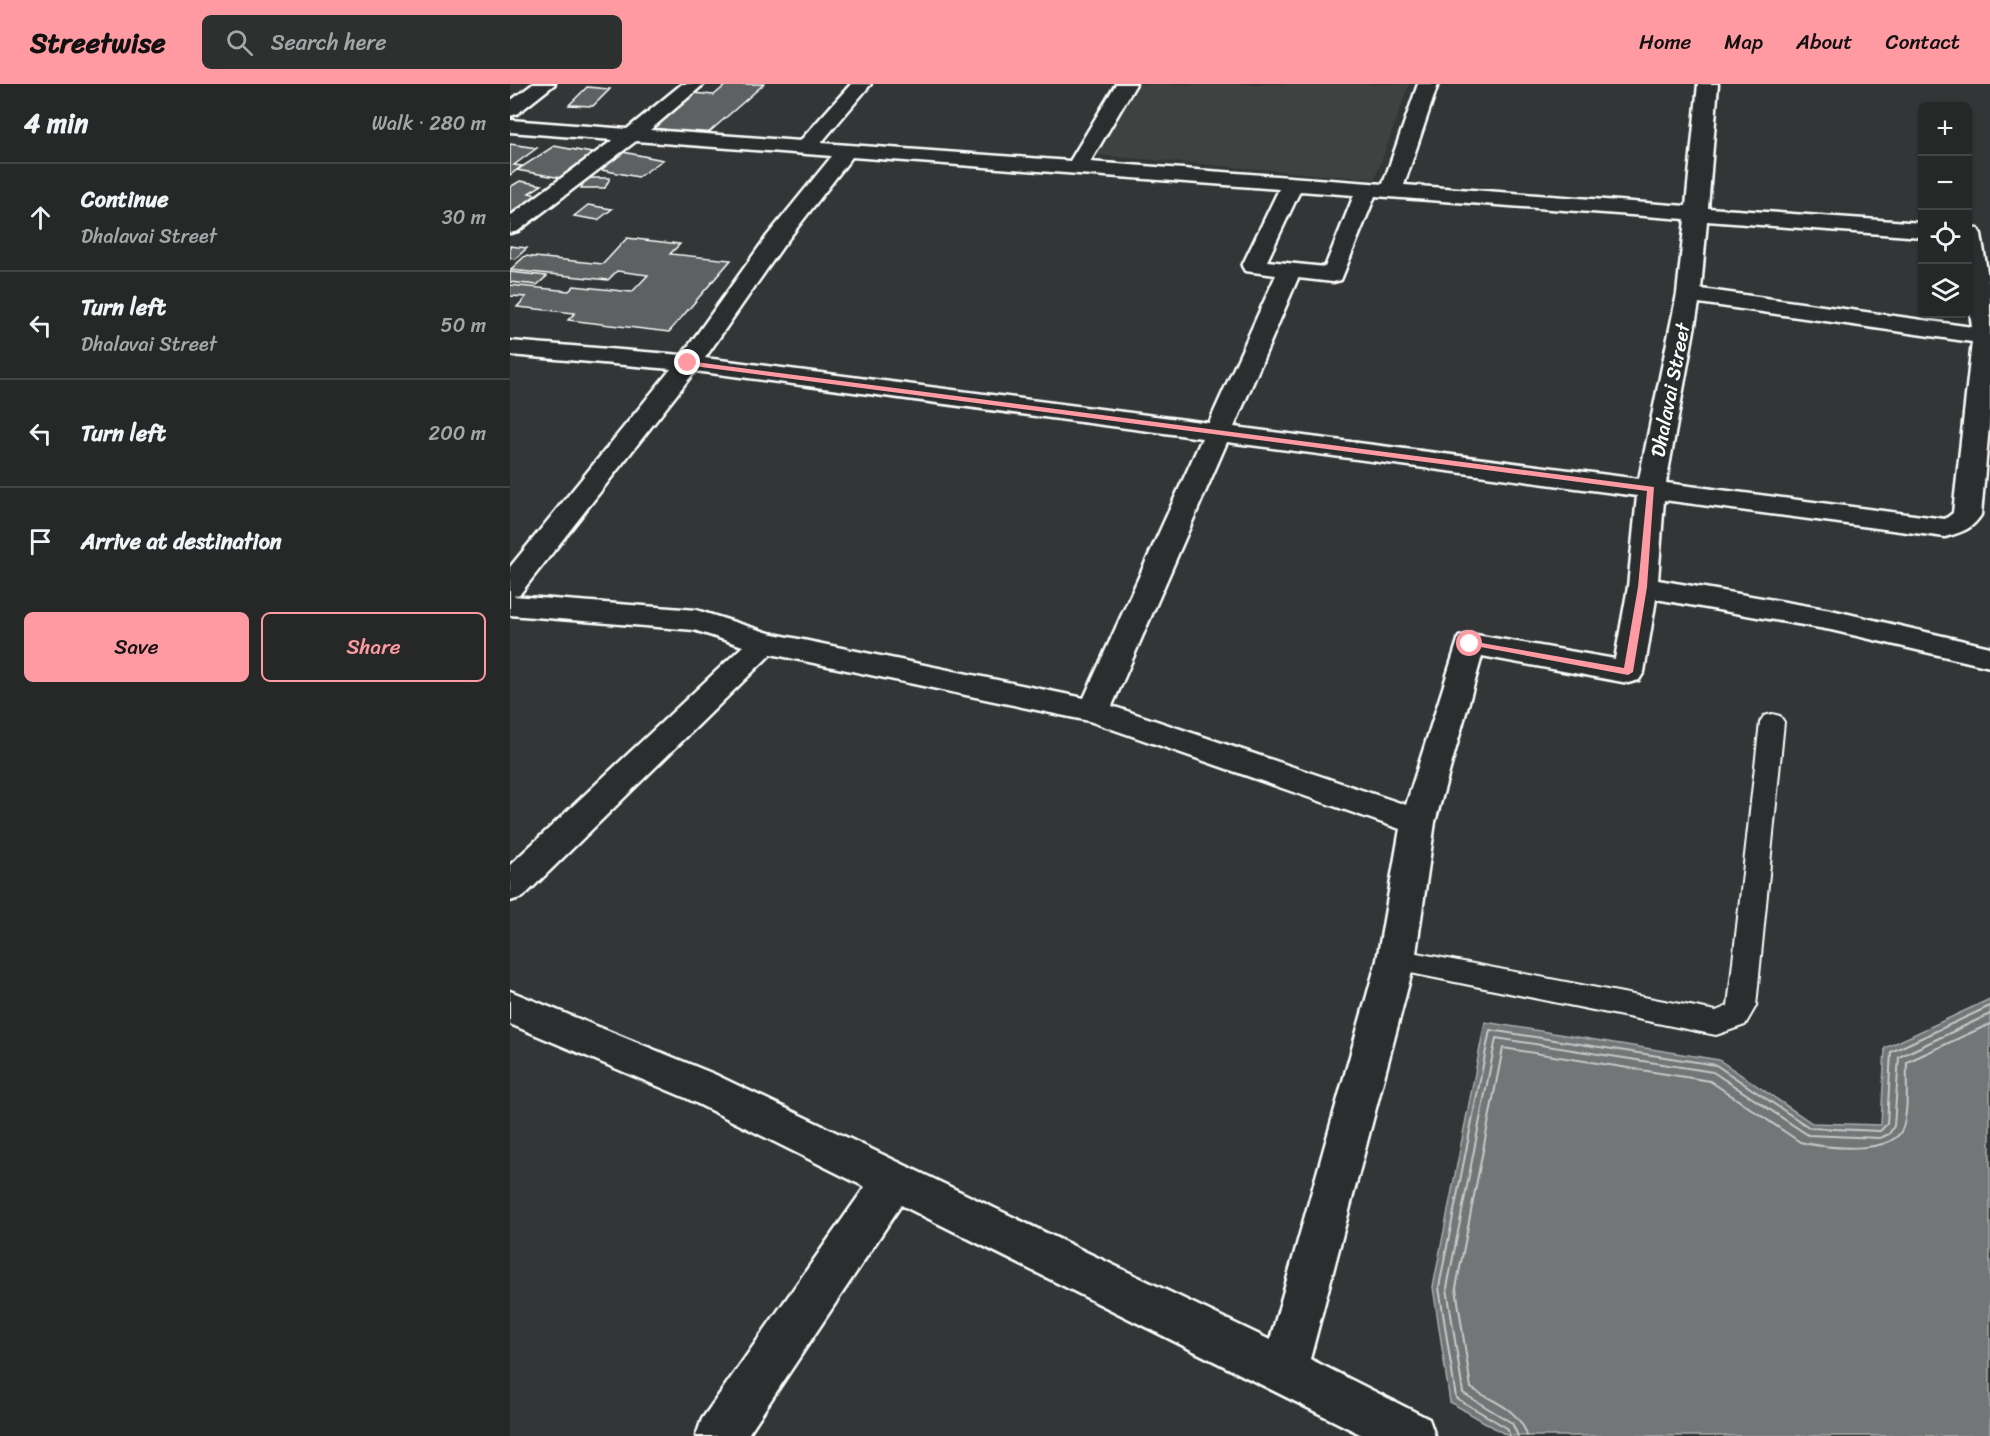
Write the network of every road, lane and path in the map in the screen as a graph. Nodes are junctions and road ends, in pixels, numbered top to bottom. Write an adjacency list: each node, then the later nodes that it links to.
1 (545, 84): 7 (street)
2 (694, 84): 8 (street)
3 (861, 84): 9 (street)
4 (1126, 84): 11 (street)
5 (1428, 84): 13 (street)
6 (1708, 84): 14 (street, Dhalavai Street)
7 (513, 124): 8 (street)
8 (633, 134): 9 (street); 15 (street)
9 (806, 147): 10 (street)
10 (847, 150): 11 (street); 22 (street)
11 (1076, 168): 12 (street)
12 (1292, 184): 13 (street); 18 (street)
13 (1379, 191): 14 (street); 18 (street)
14 (1698, 216): 16 (street); 19 (street, Dhalavai Street)
15 (510, 225)
16 (1918, 230)
17 (1976, 234): 20 (street)
18 (1290, 270): 23 (street)
19 (1689, 294): 20 (street); 24 (street, Dhalavai Street)
20 (1987, 337): 24 (street)
21 (510, 348): 22 (street)
22 (688, 363): 23 (street); 26 (street)
23 (1218, 434): 24 (street); 30 (street)
24 (1651, 489): 25 (street, Dhalavai Street)
25 (1643, 587): 29 (street); 32 (street, Dhalavai Street)
26 (510, 588)
27 (510, 605): 28 (street)
28 (765, 642): 30 (street); 33 (street)
29 (1990, 657)
30 (1094, 711): 32 (street)
31 (1772, 722): 34 (lane)
32 (1418, 822): 34 (street)
33 (510, 887)
34 (1396, 960): 37 (street)
35 (510, 1007): 36 (street)
36 (894, 1180): 37 (street); 38 (street)
37 (1284, 1370): 39 (street)
38 (719, 1436)
39 (1412, 1436)

